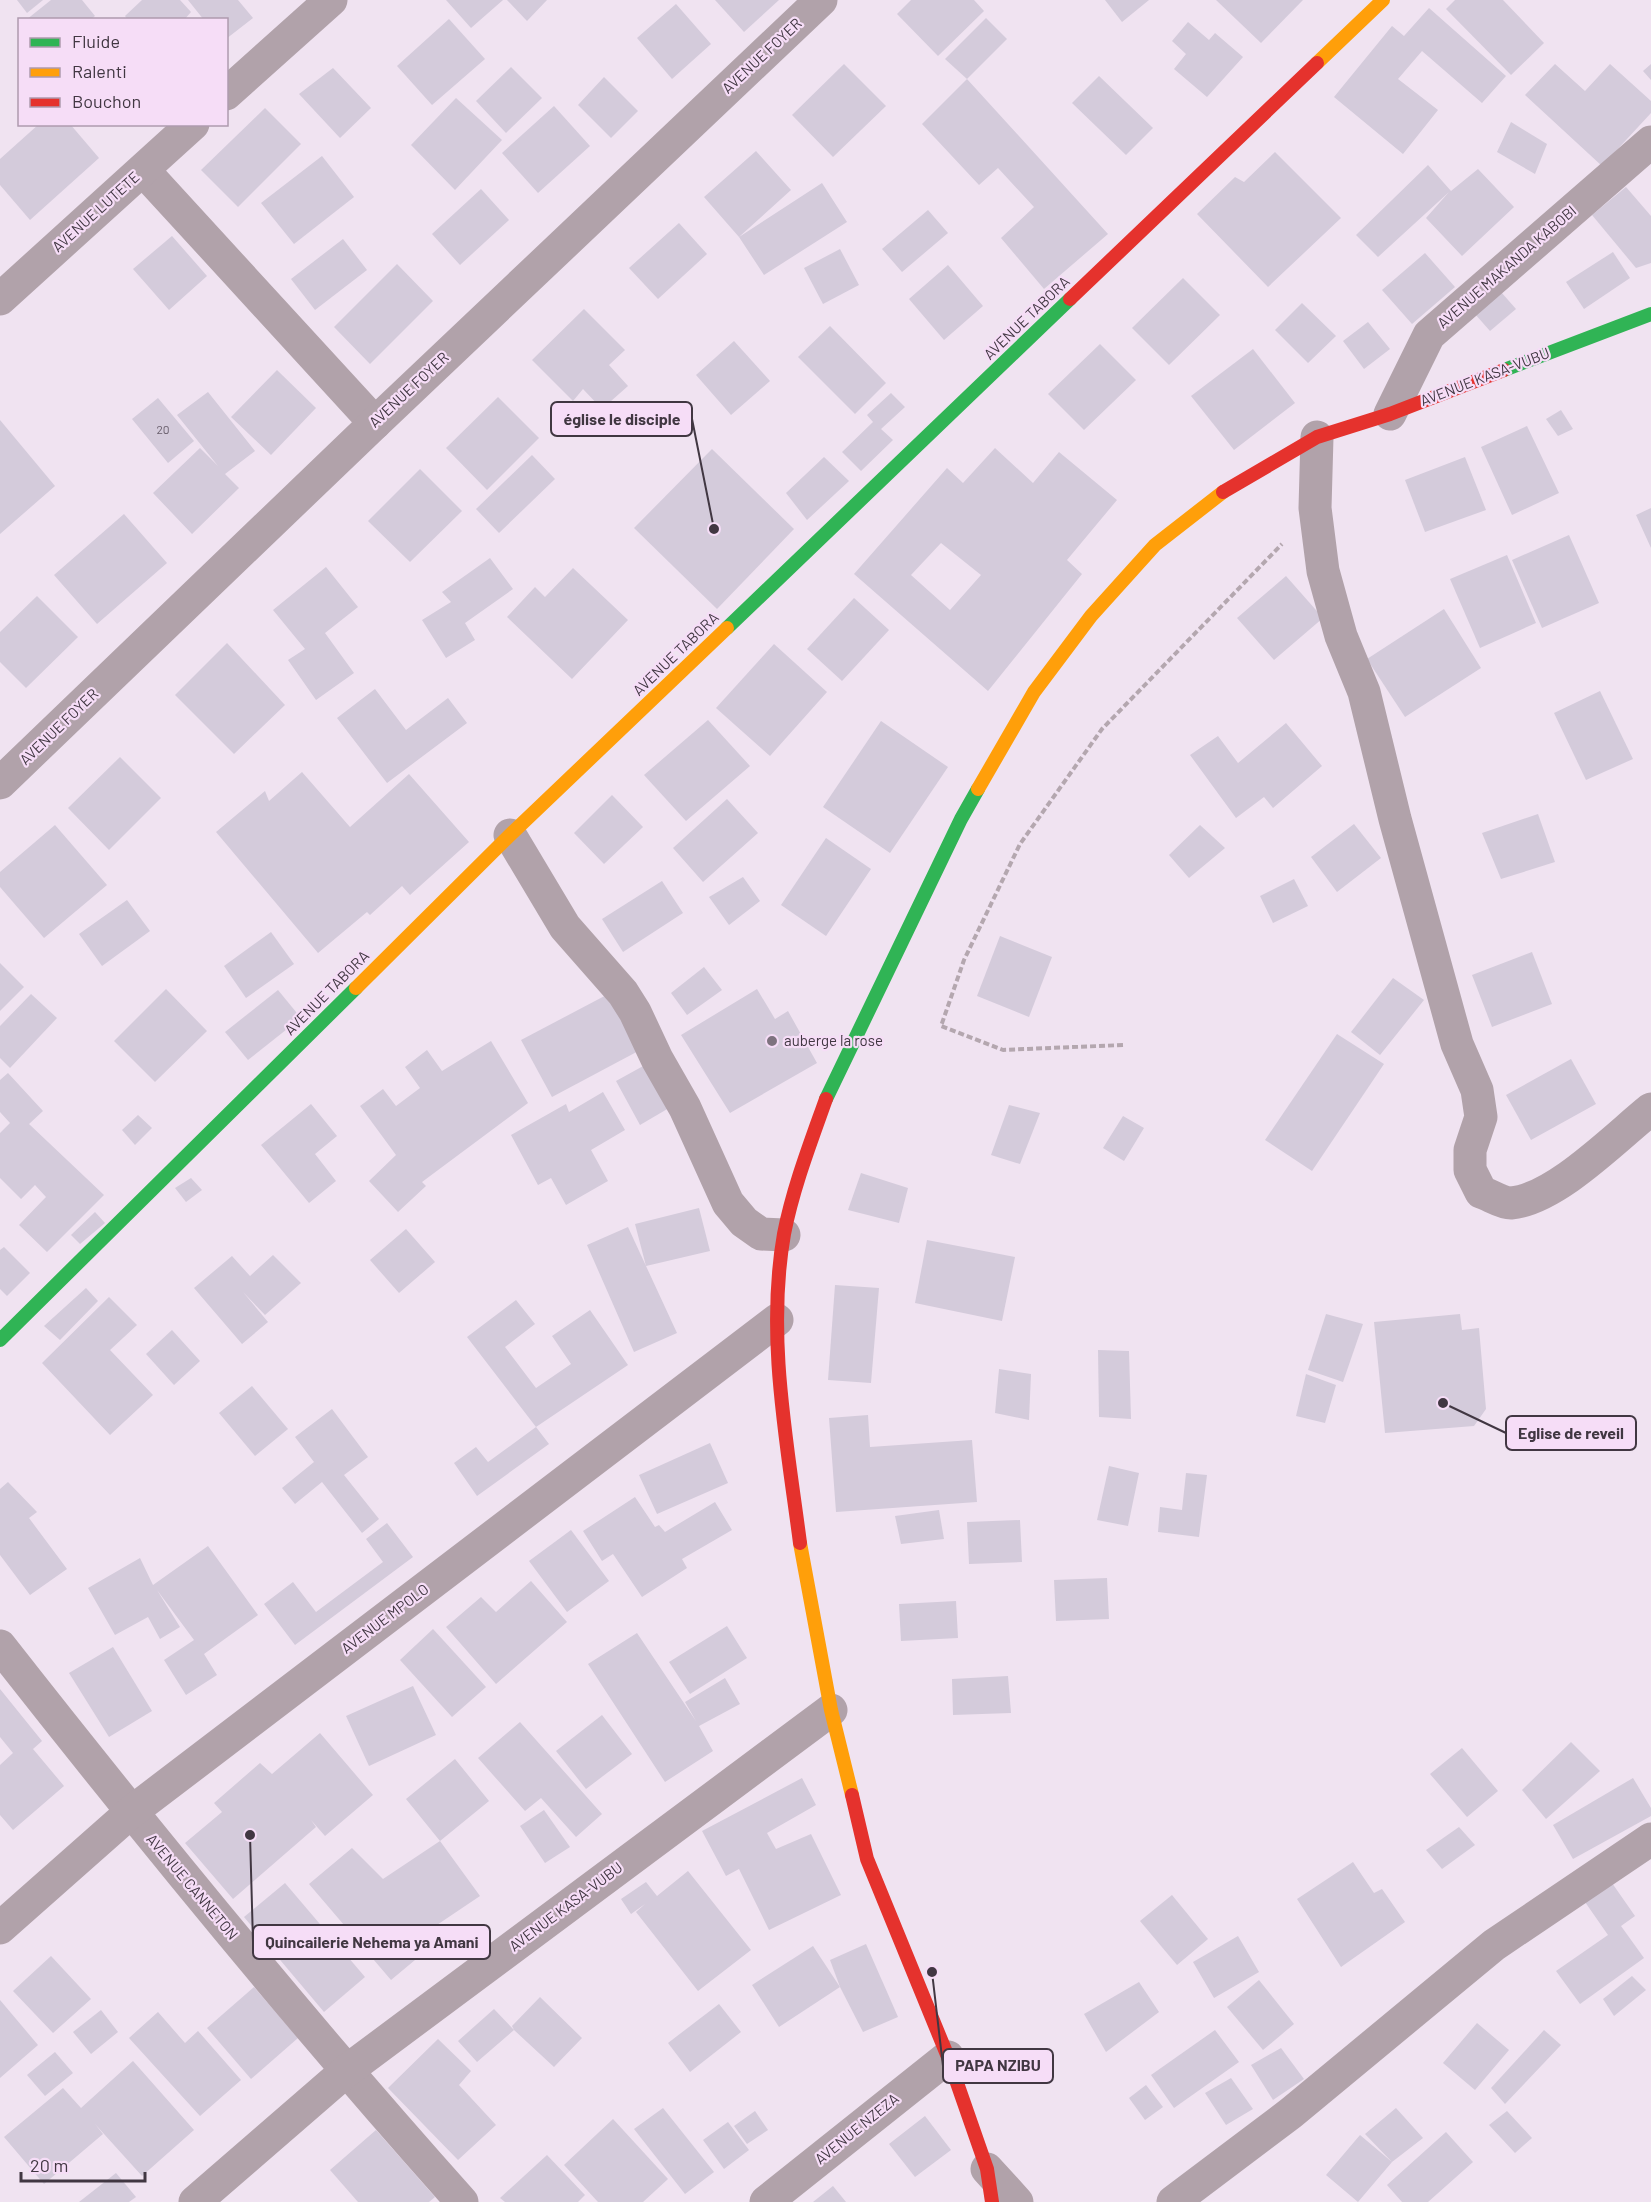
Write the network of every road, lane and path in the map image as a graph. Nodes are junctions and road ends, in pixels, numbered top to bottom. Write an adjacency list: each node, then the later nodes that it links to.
1 (331, 0): 4 (street)
2 (821, 0): 11 (street, AVENUE FOYER)
3 (1383, 0): 15 (main road, AVENUE TABORA)
4 (228, 92)
5 (191, 126): 7 (street, AVENUE LUTETE)
6 (1651, 142): 10 (street, AVENUE MAKANDA KABOBI)
7 (143, 170): 8 (street, AVENUE LUTETE); 11 (street)
8 (0, 299)
9 (1651, 314): 10 (main road, AVENUE KASA-VUBU)
10 (1390, 414): 12 (main road, AVENUE KASA-VUBU)
11 (375, 423): 14 (street, AVENUE FOYER)
12 (1317, 437): 13 (street); 18 (main road, AVENUE KASA-VUBU)
13 (1315, 508): 16 (path); 17 (street)
14 (0, 783)
15 (510, 835): 18 (street); 20 (main road, AVENUE TABORA)
16 (1123, 1045)
17 (1651, 1109)
18 (784, 1235): 19 (main road, AVENUE KASA-VUBU)
19 (777, 1320): 22 (main road, AVENUE KASA-VUBU); 23 (street, AVENUE MPOLO)
20 (0, 1340)
21 (0, 1646): 23 (street, AVENUE CANNETON)
22 (831, 1710): 26 (main road, AVENUE KASA-VUBU); 27 (street, AVENUE KASA-VUBU)
23 (130, 1813): 25 (street, AVENUE MPOLO); 27 (street, AVENUE CANNETON)
24 (1651, 1839): 34 (street)
25 (0, 1928)
26 (948, 2057): 28 (main road, AVENUE KASA-VUBU); 31 (street, AVENUE NZEZA)
27 (345, 2072): 29 (street, AVENUE KASA-VUBU); 30 (street, AVENUE CANNETON)
28 (987, 2169): 32 (main road, AVENUE KASA-VUBU); 33 (street)
29 (195, 2202)
30 (462, 2202)
31 (766, 2202)
32 (992, 2202)
33 (1017, 2202)
34 (1173, 2202)

